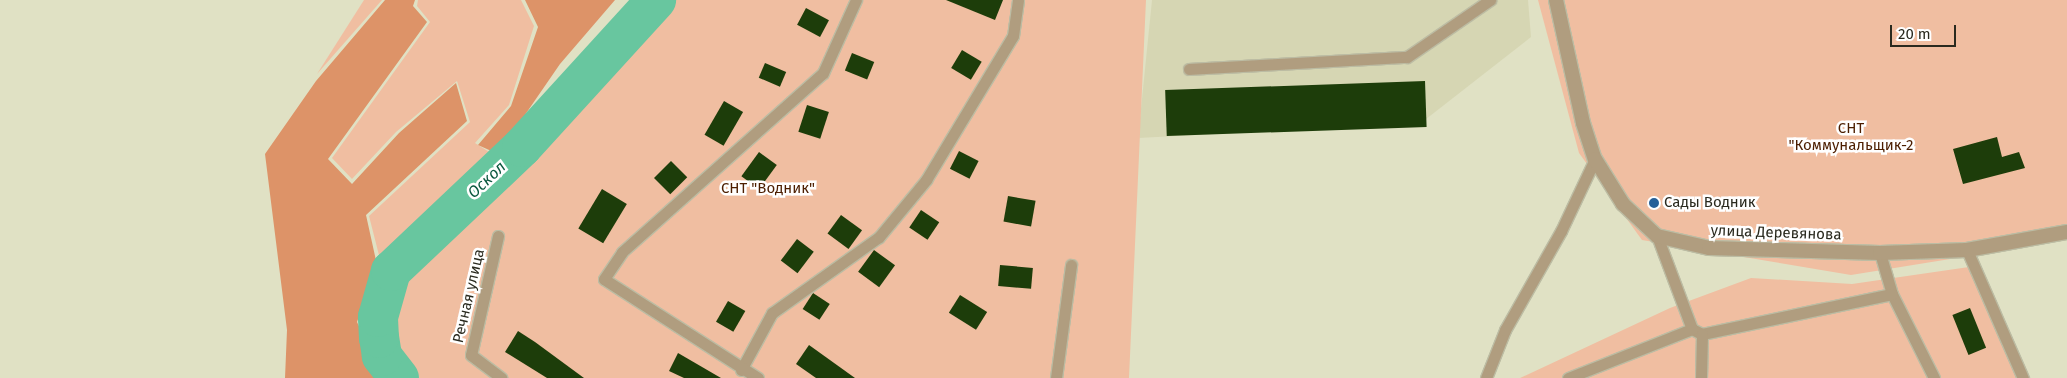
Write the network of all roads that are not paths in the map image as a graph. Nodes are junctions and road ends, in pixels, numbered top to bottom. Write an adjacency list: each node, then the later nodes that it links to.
1 (856, 0): 15 (lane)
2 (1018, 0): 15 (lane)
3 (1490, 0): 5 (lane)
4 (1556, 0): 6 (street)
5 (1189, 69)
6 (1595, 159): 9 (street); 19 (lane)
7 (2067, 232): 10 (street, улица Деревянова)
8 (498, 236): 16 (lane, Речная улица)
9 (1657, 236): 11 (street, улица Деревянова); 14 (lane)
10 (1967, 250): 11 (street, улица Деревянова); 23 (lane)
11 (1880, 253): 13 (lane)
12 (1071, 265): 18 (lane)
13 (1892, 294): 14 (lane); 22 (lane)
14 (1697, 332): 20 (lane); 21 (lane)
15 (742, 370): 17 (lane)
16 (501, 378)
17 (758, 378)
18 (1056, 378)
19 (1486, 378)
20 (1568, 378)
21 (1701, 378)
22 (1934, 378)
23 (2023, 378)

